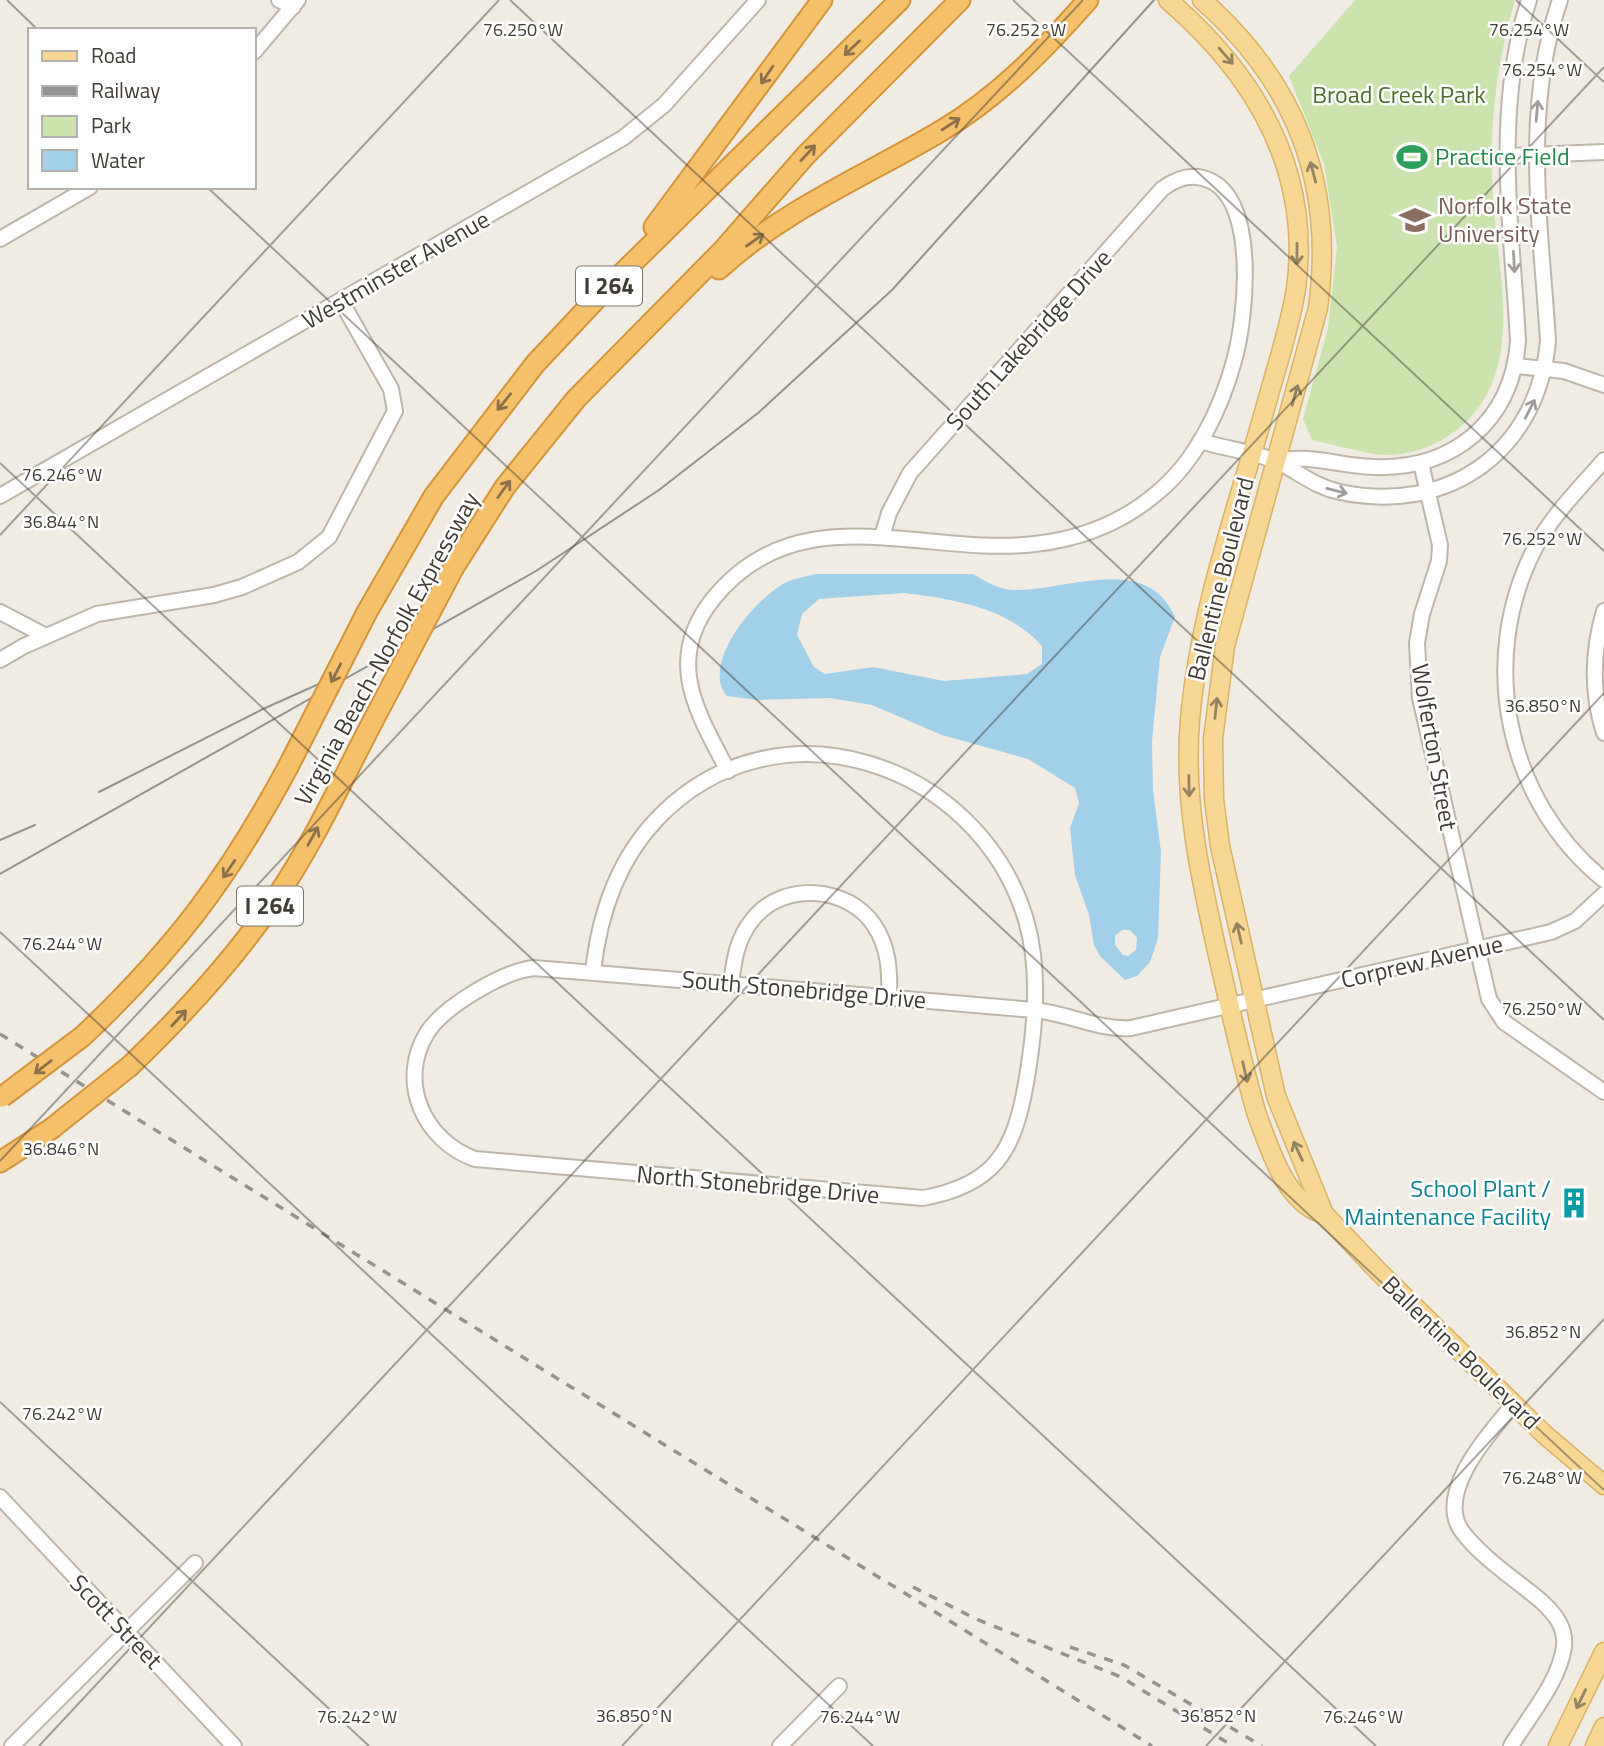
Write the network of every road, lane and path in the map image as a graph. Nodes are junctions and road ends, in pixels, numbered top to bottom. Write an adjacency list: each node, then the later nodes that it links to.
1 (279, 0): 11 (street)
2 (758, 0): 18 (street, Westminster Avenue)
3 (822, 0): 19 (highway, one-way to 19)
4 (900, 0): 19 (highway, Virginia Beach-Norfolk Expressway / I 264, one-way to 19)
5 (960, 0): 23 (highway, Virginia Beach-Norfolk Expressway / I 264, one-way to 5)
6 (1088, 0): 23 (highway, one-way to 6)
7 (1168, 0): 25 (main road, Ballentine Boulevard, one-way to 25)
8 (1202, 0): 27 (main road, Ballentine Boulevard, one-way to 8)
9 (1529, 0): 15 (street)
10 (1560, 0): 14 (street, one-way to 10)
11 (296, 3): 12 (street)
12 (256, 50)
13 (1604, 152): 14 (street)
14 (1537, 155): 15 (street); 21 (street)
15 (1508, 156): 20 (street, one-way to 20)
16 (87, 189): 17 (street)
17 (0, 239)
18 (341, 301): 30 (street, Westminster Avenue); 34 (street)
19 (535, 364): 49 (highway, Virginia Beach-Norfolk Expressway / I 264, one-way to 49, bridge)
20 (1516, 366): 21 (street); 28 (street)
21 (1545, 368): 22 (street); 29 (street, one-way to 21)
22 (1604, 384)
23 (576, 399): 50 (highway, Virginia Beach-Norfolk Expressway / I 264, one-way to 23, bridge)
24 (1200, 441): 25 (street); 31 (street); 31 (street, South Lakebridge Drive)
25 (1252, 456): 27 (street); 45 (main road, Ballentine Boulevard, one-way to 45)
26 (1604, 460): 38 (street)
27 (1277, 461): 28 (street); 29 (street, one-way to 29); 44 (main road, Ballentine Boulevard, one-way to 27)
28 (1421, 463): 29 (street, Wolferton Street)
29 (1429, 491): 40 (street, Wolferton Street)
30 (0, 496)
31 (882, 537): 37 (street)
32 (1604, 611): 36 (street)
33 (0, 612): 34 (street)
34 (46, 636): 35 (street)
35 (0, 660)
36 (1604, 733)
37 (729, 771): 41 (street, North Stonebridge Drive); 46 (street, North Stonebridge Drive)
38 (1604, 880)
39 (1604, 894): 40 (street, Corprew Avenue)
40 (1476, 951): 44 (street, Corprew Avenue); 48 (street, Wolferton Street)
41 (593, 972): 42 (street, South Stonebridge Drive); 47 (street, South Stonebridge Drive)
42 (731, 984): 43 (street, South Stonebridge Drive); 43 (street)
43 (889, 998): 46 (street, South Stonebridge Drive)
44 (1254, 999): 45 (street, Corprew Avenue); 51 (main road, Ballentine Boulevard, one-way to 44)
45 (1229, 1006): 46 (street, South Stonebridge Drive); 51 (main road, Ballentine Boulevard, one-way to 51)
46 (1034, 1010): 47 (street, North Stonebridge Drive)
47 (416, 1063)
48 (1604, 1092)
49 (1, 1098)
50 (0, 1161)
51 (1324, 1214): 52 (main road, Ballentine Boulevard)
52 (1514, 1404): 53 (main road, Ballentine Boulevard); 63 (street)
53 (1604, 1485)
54 (0, 1497): 56 (street, Scott Street)
55 (195, 1563): 56 (street)
56 (126, 1633): 60 (street); 61 (street, Scott Street)
57 (1604, 1653): 64 (main road, one-way to 64)
58 (839, 1686): 62 (street)
59 (1604, 1727): 65 (main road)
60 (12, 1746)
61 (234, 1746)
62 (780, 1746)
63 (1511, 1746)
64 (1558, 1746)
65 (1595, 1746)

